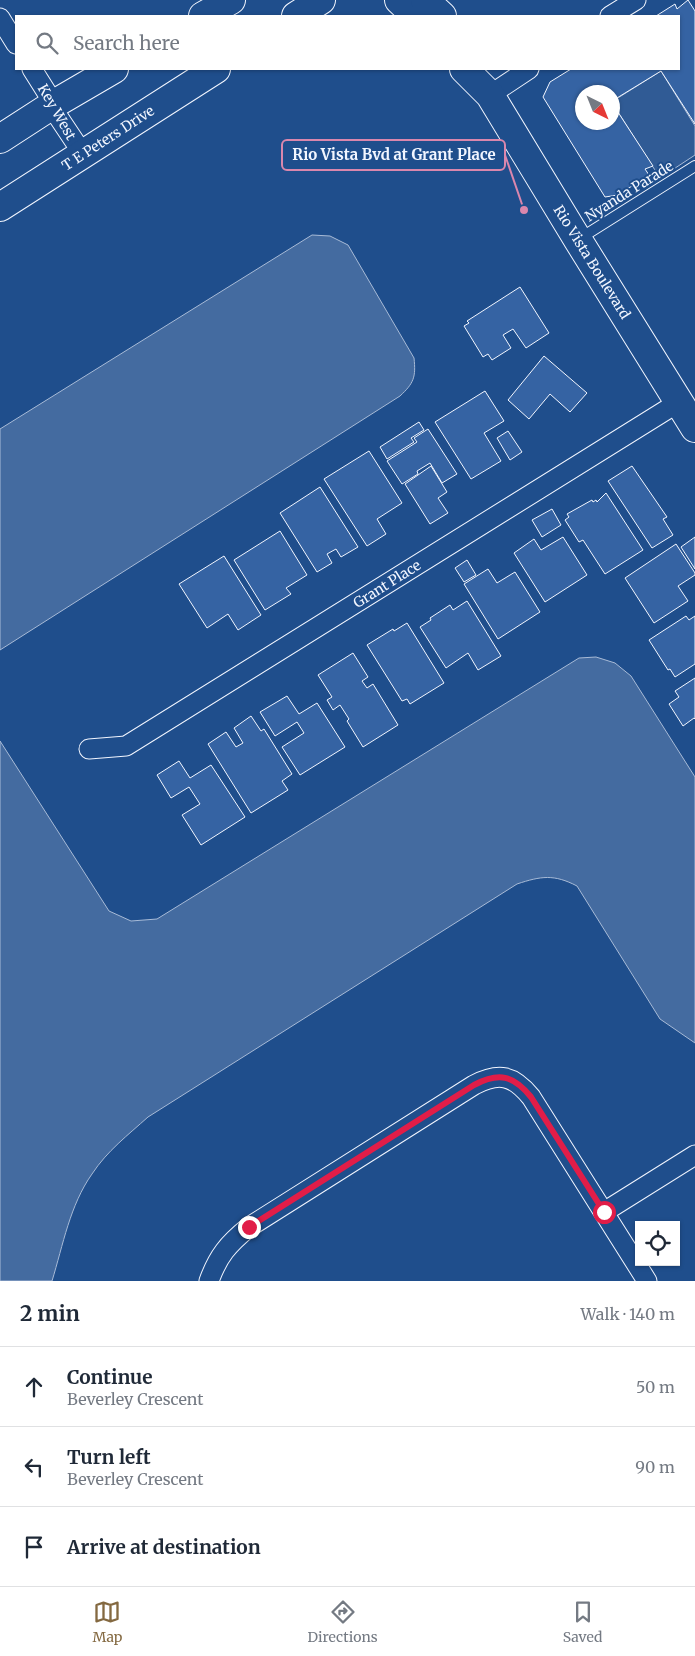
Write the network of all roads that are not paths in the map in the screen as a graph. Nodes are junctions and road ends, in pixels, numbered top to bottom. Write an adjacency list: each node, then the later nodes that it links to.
1 (231, 0): 6 (street)
2 (320, 0): 7 (street)
3 (399, 0): 8 (street)
4 (425, 0): 9 (street)
5 (636, 0): 10 (street)
6 (205, 15)
7 (298, 15)
8 (415, 15)
9 (441, 15)
10 (612, 15)
11 (0, 18): 12 (street)
12 (15, 42)
13 (33, 70): 19 (street, Key West)
14 (112, 70): 19 (street)
15 (214, 70): 21 (street, T E Peters Drive)
16 (466, 70): 18 (street, Rio Vista Boulevard)
17 (526, 70): 18 (street)
18 (487, 82): 24 (street, Rio Vista Boulevard)
19 (54, 104): 20 (street); 21 (street, Key West)
20 (0, 139)
21 (83, 154): 23 (street, T E Peters Drive)
22 (695, 166): 24 (lane, Nyanda Parade)
23 (0, 207)
24 (578, 240): 25 (street, Rio Vista Boulevard)
25 (679, 402): 26 (street, Rio Vista Boulevard); 27 (street, Grant Place)
26 (695, 428)
27 (89, 749)
28 (695, 1155): 29 (street)
29 (604, 1212): 30 (street); 31 (street)
30 (208, 1281)
31 (647, 1281)

